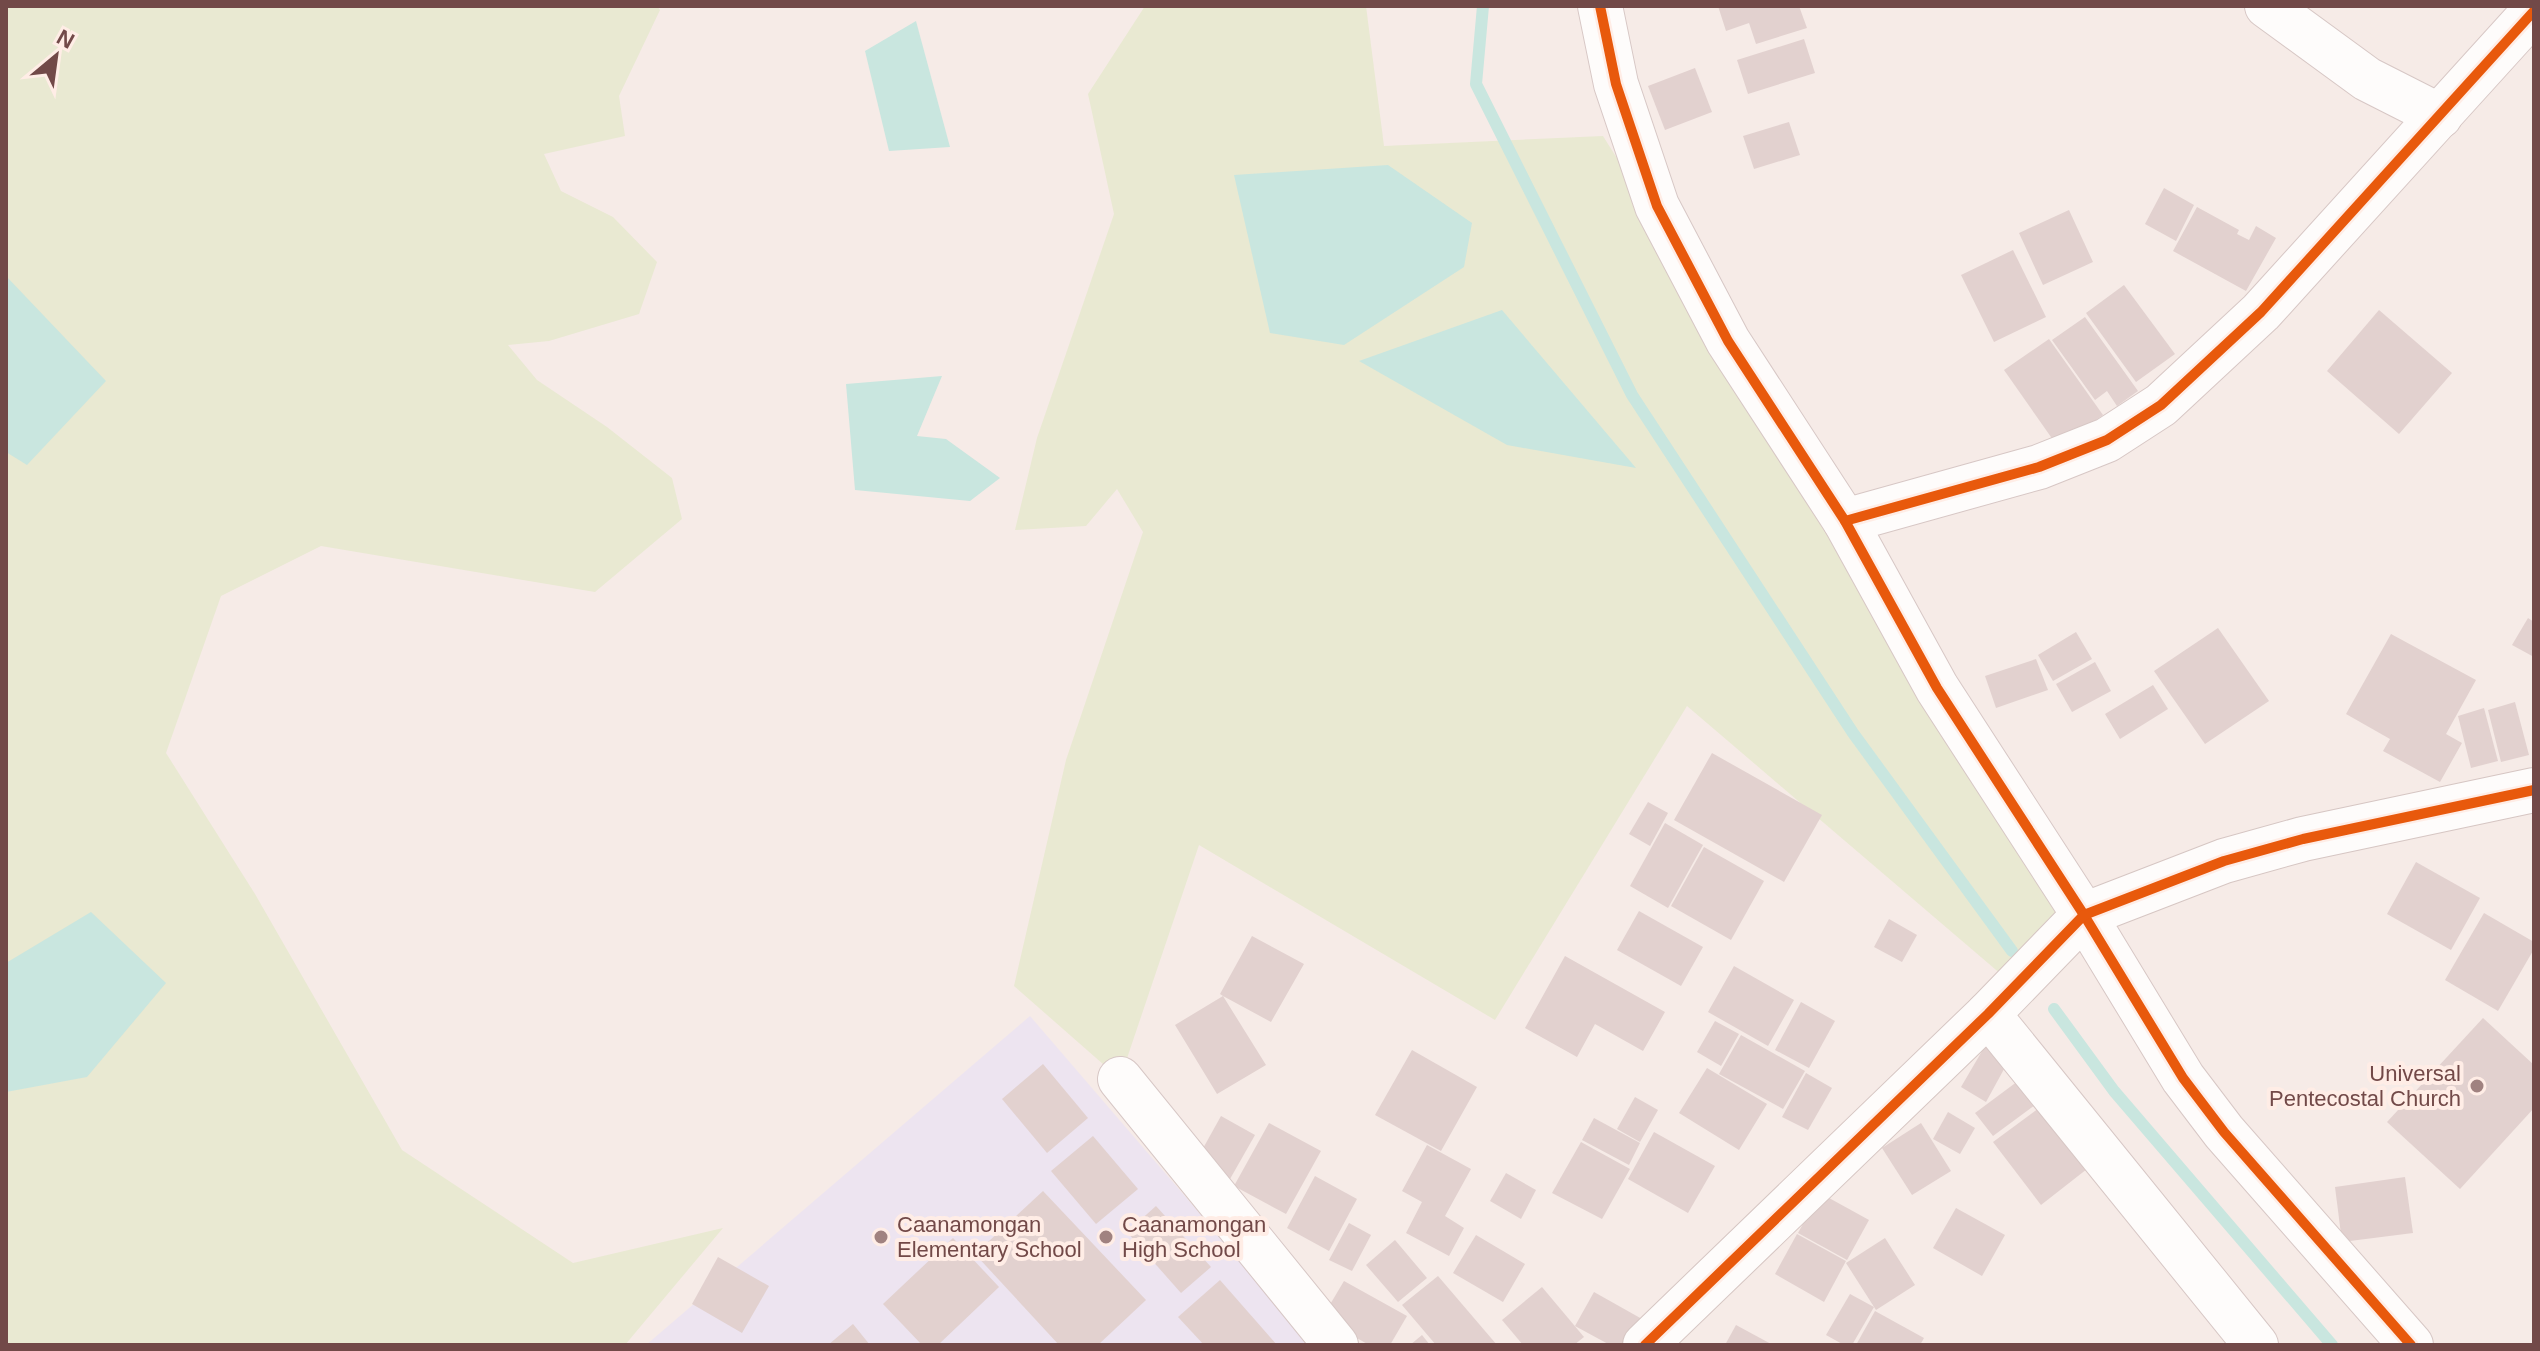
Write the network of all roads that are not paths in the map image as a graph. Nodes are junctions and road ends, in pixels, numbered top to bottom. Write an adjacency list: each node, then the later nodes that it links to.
1 (1600, 6): 5 (street)
2 (2267, 6): 4 (street)
3 (2534, 11): 4 (street)
4 (2440, 116): 5 (street)
5 (1845, 521): 7 (street)
6 (2534, 790): 7 (street)
7 (2084, 915): 8 (street); 13 (street)
8 (1988, 1014): 11 (street); 12 (street)
9 (1120, 1079): 10 (street)
10 (1336, 1345)
11 (1645, 1345)
12 (2256, 1345)
13 (2411, 1345)

